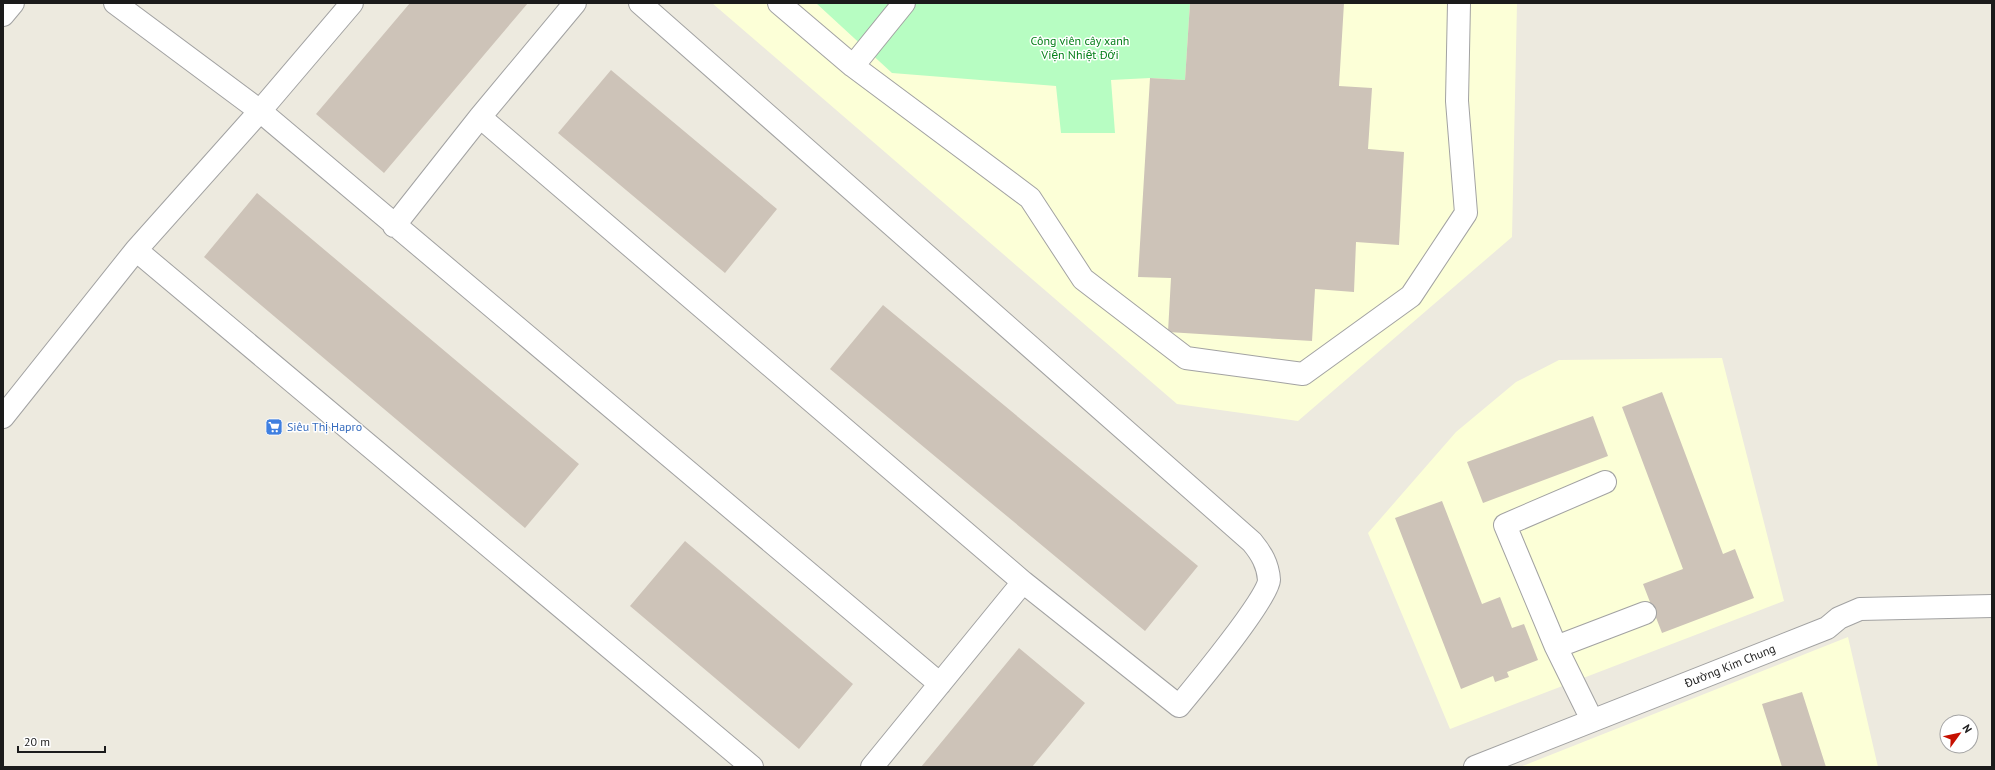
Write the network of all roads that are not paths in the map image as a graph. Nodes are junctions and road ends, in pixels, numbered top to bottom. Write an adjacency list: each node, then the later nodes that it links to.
1 (13, 3): 9 (street)
2 (115, 3): 11 (street)
3 (352, 3): 11 (street)
4 (575, 3): 12 (street)
5 (640, 3): 17 (street)
6 (779, 3): 10 (street)
7 (904, 3): 10 (street)
8 (1460, 3): 10 (street)
9 (3, 15)
10 (853, 66)
11 (260, 112): 13 (street); 14 (street)
12 (480, 117): 13 (street); 17 (street)
13 (394, 226): 21 (street)
14 (136, 250): 15 (street); 23 (street)
15 (3, 417)
16 (1605, 482): 20 (street)
17 (1023, 582): 21 (street)
18 (1992, 606): 22 (street, Đường Kim Chung)
19 (1645, 613): 20 (street)
20 (1556, 648): 22 (street)
21 (940, 684): 24 (street)
22 (1592, 720): 25 (street, Đường Kim Chung)
23 (752, 767)
24 (872, 767)
25 (1475, 767)

